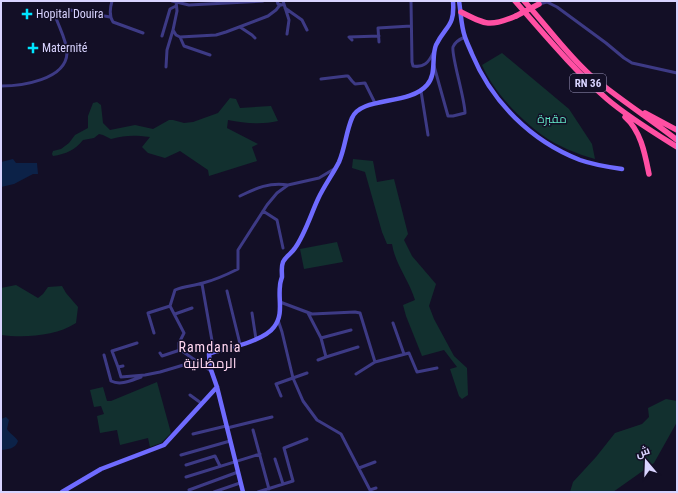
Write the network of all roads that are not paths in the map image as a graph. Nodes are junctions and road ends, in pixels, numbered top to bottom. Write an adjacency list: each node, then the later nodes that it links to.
1 (112, 1): 14 (street)
2 (263, 1): 8 (street)
3 (276, 1): 10 (street)
4 (411, 1): 15 (street)
5 (452, 1): 28 (street)
6 (459, 1): 13 (street)
7 (515, 1): 32 (highway, RN 36)
8 (175, 2): 17 (street); 21 (street)
9 (543, 2): 13 (highway, bridge); 33 (street)
10 (282, 3): 12 (street); 16 (street)
11 (526, 3): 38 (highway)
12 (285, 8): 18 (street); 20 (street)
13 (461, 12): 24 (street)
14 (110, 17): 19 (street); 35 (street)
15 (411, 26): 22 (street); 28 (street)
16 (240, 27): 23 (street); 25 (street)
17 (173, 30): 23 (street); 31 (street)
18 (307, 30)
19 (143, 33)
20 (286, 34)
21 (162, 36)
22 (379, 36): 26 (street); 27 (street)
23 (180, 37): 29 (street)
24 (465, 37): 30 (street); 44 (street)
25 (255, 38)
26 (352, 40)
27 (379, 42)
28 (433, 53): 30 (street)
29 (210, 55)
30 (434, 64): 36 (street)
31 (166, 67)
32 (576, 70): 42 (highway, RN 36); 45 (highway)
33 (677, 73)
34 (321, 78): 37 (street)
35 (1, 86)
36 (421, 91): 37 (street); 40 (street)
37 (375, 103): 43 (street)
38 (628, 104): 39 (highway); 41 (highway)
39 (677, 130)
40 (428, 135)
41 (677, 140)
42 (677, 147)
43 (336, 168): 46 (street); 52 (street)
44 (622, 169)
45 (649, 174)
46 (288, 185): 47 (street); 48 (street)
47 (240, 196)
48 (263, 211): 49 (street); 50 (street)
49 (282, 248)
50 (202, 284): 53 (street); 68 (street)
51 (227, 291): 65 (street)
52 (280, 302): 56 (street); 58 (street)
53 (170, 306): 57 (street); 61 (street)
54 (192, 308): 57 (street)
55 (252, 313): 63 (street)
56 (308, 313): 62 (street); 75 (street)
57 (175, 314): 67 (street)
58 (278, 320): 63 (street); 83 (street)
59 (393, 323): 70 (street)
60 (351, 330): 62 (street)
61 (154, 333)
62 (321, 338): 72 (street)
63 (256, 339): 65 (street)
64 (137, 343): 77 (street)
65 (240, 344): 68 (street)
66 (358, 347): 72 (street)
67 (180, 350): 69 (street); 74 (street)
68 (214, 352): 79 (street)
69 (160, 353)
70 (404, 354): 75 (street); 78 (street)
71 (104, 355): 82 (street)
72 (326, 356): 73 (street)
73 (318, 360)
74 (197, 361): 79 (street); 82 (street)
75 (375, 362): 81 (street)
76 (123, 366): 77 (street)
77 (118, 367): 82 (street)
78 (437, 368)
79 (211, 371): 84 (street)
80 (307, 373): 83 (street)
81 (356, 374)
82 (145, 375)
83 (293, 378): 86 (street); 101 (street)
84 (217, 387): 87 (street); 89 (street)
85 (190, 395): 87 (street)
86 (281, 396)
87 (201, 403): 109 (street)
88 (272, 417): 89 (street)
89 (227, 427): 91 (street); 93 (street)
90 (253, 430): 94 (street)
91 (193, 434)
92 (307, 439): 105 (street)
93 (230, 441): 95 (street); 97 (street)
94 (260, 454): 97 (street); 107 (street)
95 (181, 455)
96 (275, 459): 105 (street)
97 (235, 462): 100 (street); 102 (street)
98 (374, 462): 101 (street)
99 (186, 465): 100 (street)
100 (220, 466): 103 (street)
101 (360, 468): 106 (street)
102 (238, 472): 104 (street); 108 (street)
103 (186, 477)
104 (240, 483): 110 (street); 111 (street)
105 (283, 484): 107 (street)
106 (376, 488)
107 (269, 489): 112 (street)
108 (188, 490)
109 (62, 492)
110 (214, 492)
111 (243, 492)
112 (258, 492)

